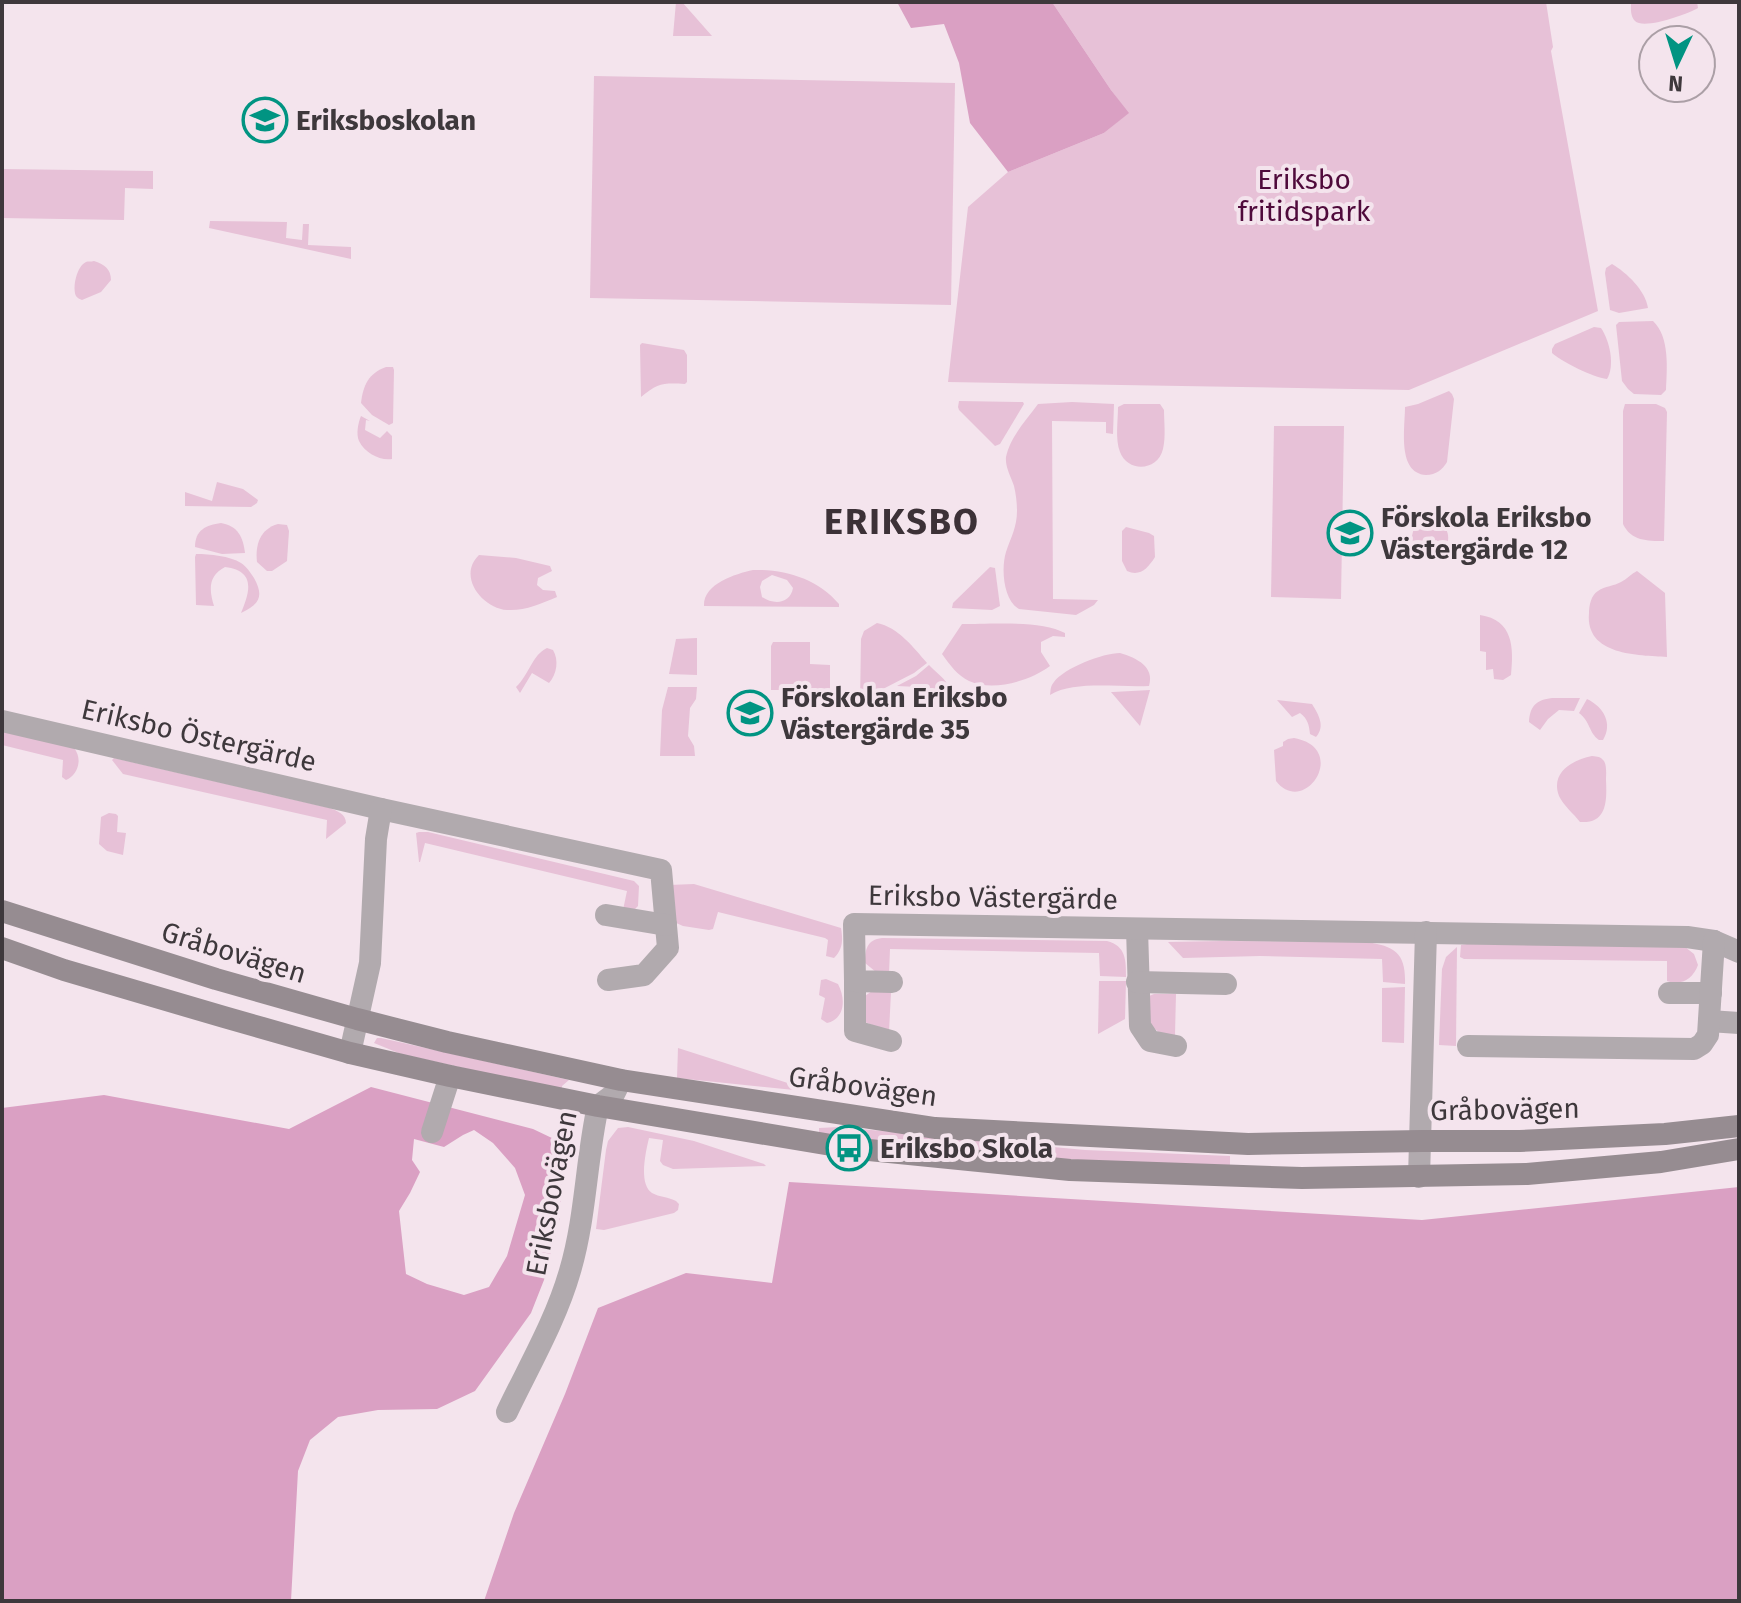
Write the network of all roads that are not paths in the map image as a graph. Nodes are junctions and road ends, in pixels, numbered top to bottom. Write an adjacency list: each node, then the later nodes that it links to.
1 (2, 721): 2 (street, Eriksbo Östergärde)
2 (381, 809): 5 (street, Eriksbo Östergärde); 18 (street)
3 (2, 911): 18 (main road, Gråbovägen)
4 (606, 915): 5 (street)
5 (666, 925): 11 (street, Eriksbo Östergärde)
6 (1137, 929): 7 (street, Eriksbo Västergärde); 12 (street, Eriksbo Västergärde); 14 (street, Eriksbo Västergärde)
7 (1426, 932): 8 (street, Eriksbo Västergärde); 30 (street)
8 (1714, 941): 10 (street, Eriksbo Västergärde); 17 (street)
9 (2, 948): 24 (main road)
10 (1739, 952)
11 (608, 980)
12 (855, 981): 13 (street); 21 (street, Eriksbo Västergärde)
13 (892, 982)
14 (1137, 982): 15 (street); 22 (street, Eriksbo Västergärde)
15 (1226, 984)
16 (1669, 993): 17 (street)
17 (1711, 993): 19 (street)
18 (357, 1019): 24 (street); 26 (main road, Gråbovägen)
19 (1709, 1021): 20 (street); 23 (street)
20 (1739, 1023)
21 (891, 1041)
22 (1176, 1046)
23 (1468, 1046)
24 (350, 1053): 25 (main road)
25 (450, 1076): 27 (main road); 29 (street)
26 (621, 1080): 27 (street, Eriksbovägen); 30 (main road, Gråbovägen)
27 (598, 1106): 32 (main road); 33 (street, Eriksbovägen)
28 (1739, 1126): 30 (main road, Gråbovägen)
29 (432, 1132)
30 (1422, 1141): 32 (street)
31 (1739, 1149): 32 (main road)
32 (1419, 1177)
33 (507, 1412)

